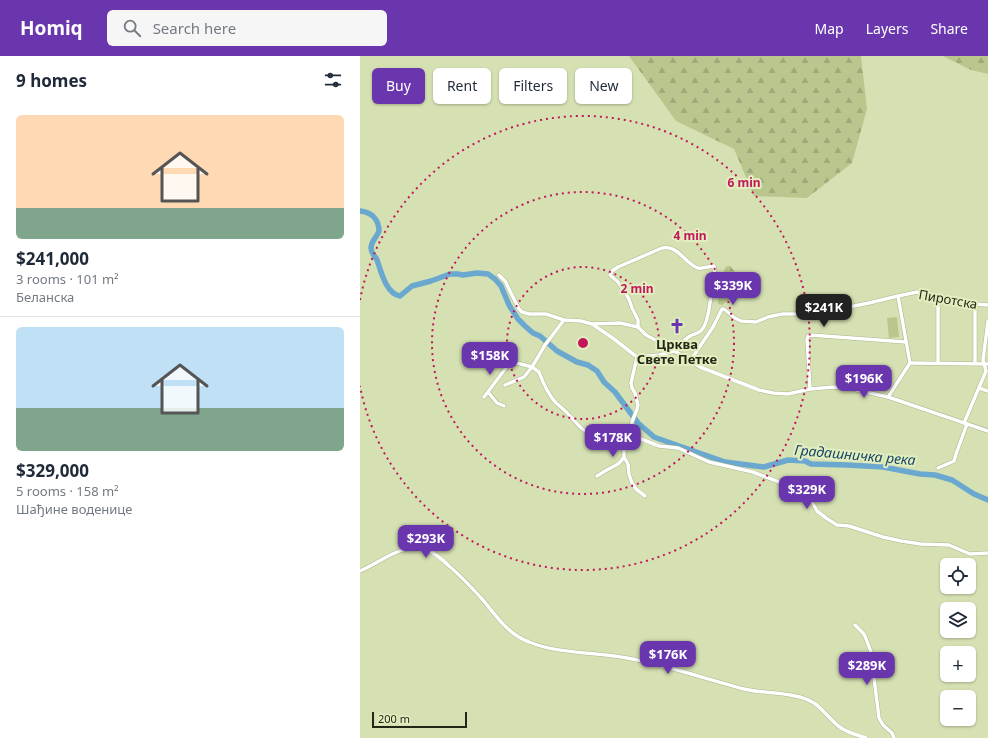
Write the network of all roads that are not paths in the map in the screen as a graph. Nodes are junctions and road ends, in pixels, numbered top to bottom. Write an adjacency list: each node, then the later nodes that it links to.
1 (500, 275): 6 (street)
2 (898, 296): 3 (street, Пиротска); 10 (street); 14 (street, Пиротска)
3 (938, 296): 4 (street, Пиротска); 16 (street)
4 (975, 304): 5 (street, Пиротска); 17 (street)
5 (988, 305)
6 (564, 320): 8 (street); 20 (street)
7 (988, 322): 19 (street)
8 (592, 324): 9 (street); 12 (street)
9 (638, 327): 11 (street); 11 (street)
10 (906, 342): 15 (street); 23 (street)
11 (676, 352): 12 (street); 14 (street)
12 (637, 357): 31 (street)
13 (492, 359): 18 (street)
14 (690, 361): 23 (street)
15 (910, 363): 16 (street); 27 (street)
16 (938, 363): 17 (street)
17 (975, 363): 19 (street)
18 (509, 364): 20 (street); 25 (street)
19 (986, 364): 22 (street)
20 (532, 367): 21 (street); 31 (street)
21 (505, 384)
22 (979, 388): 24 (street); 29 (street)
23 (810, 389): 27 (street)
24 (988, 391)
25 (488, 392): 26 (street); 28 (street)
26 (484, 397)
27 (888, 397): 29 (street)
28 (504, 406)
29 (966, 423): 30 (street); 33 (street)
30 (988, 431)
31 (629, 437): 32 (street); 36 (street)
32 (624, 457): 34 (street); 35 (street)
33 (938, 468)
34 (597, 476)
35 (644, 496)
36 (988, 553)
37 (360, 571): 39 (street)
38 (855, 625): 40 (street)
39 (866, 738)
40 (894, 738)

